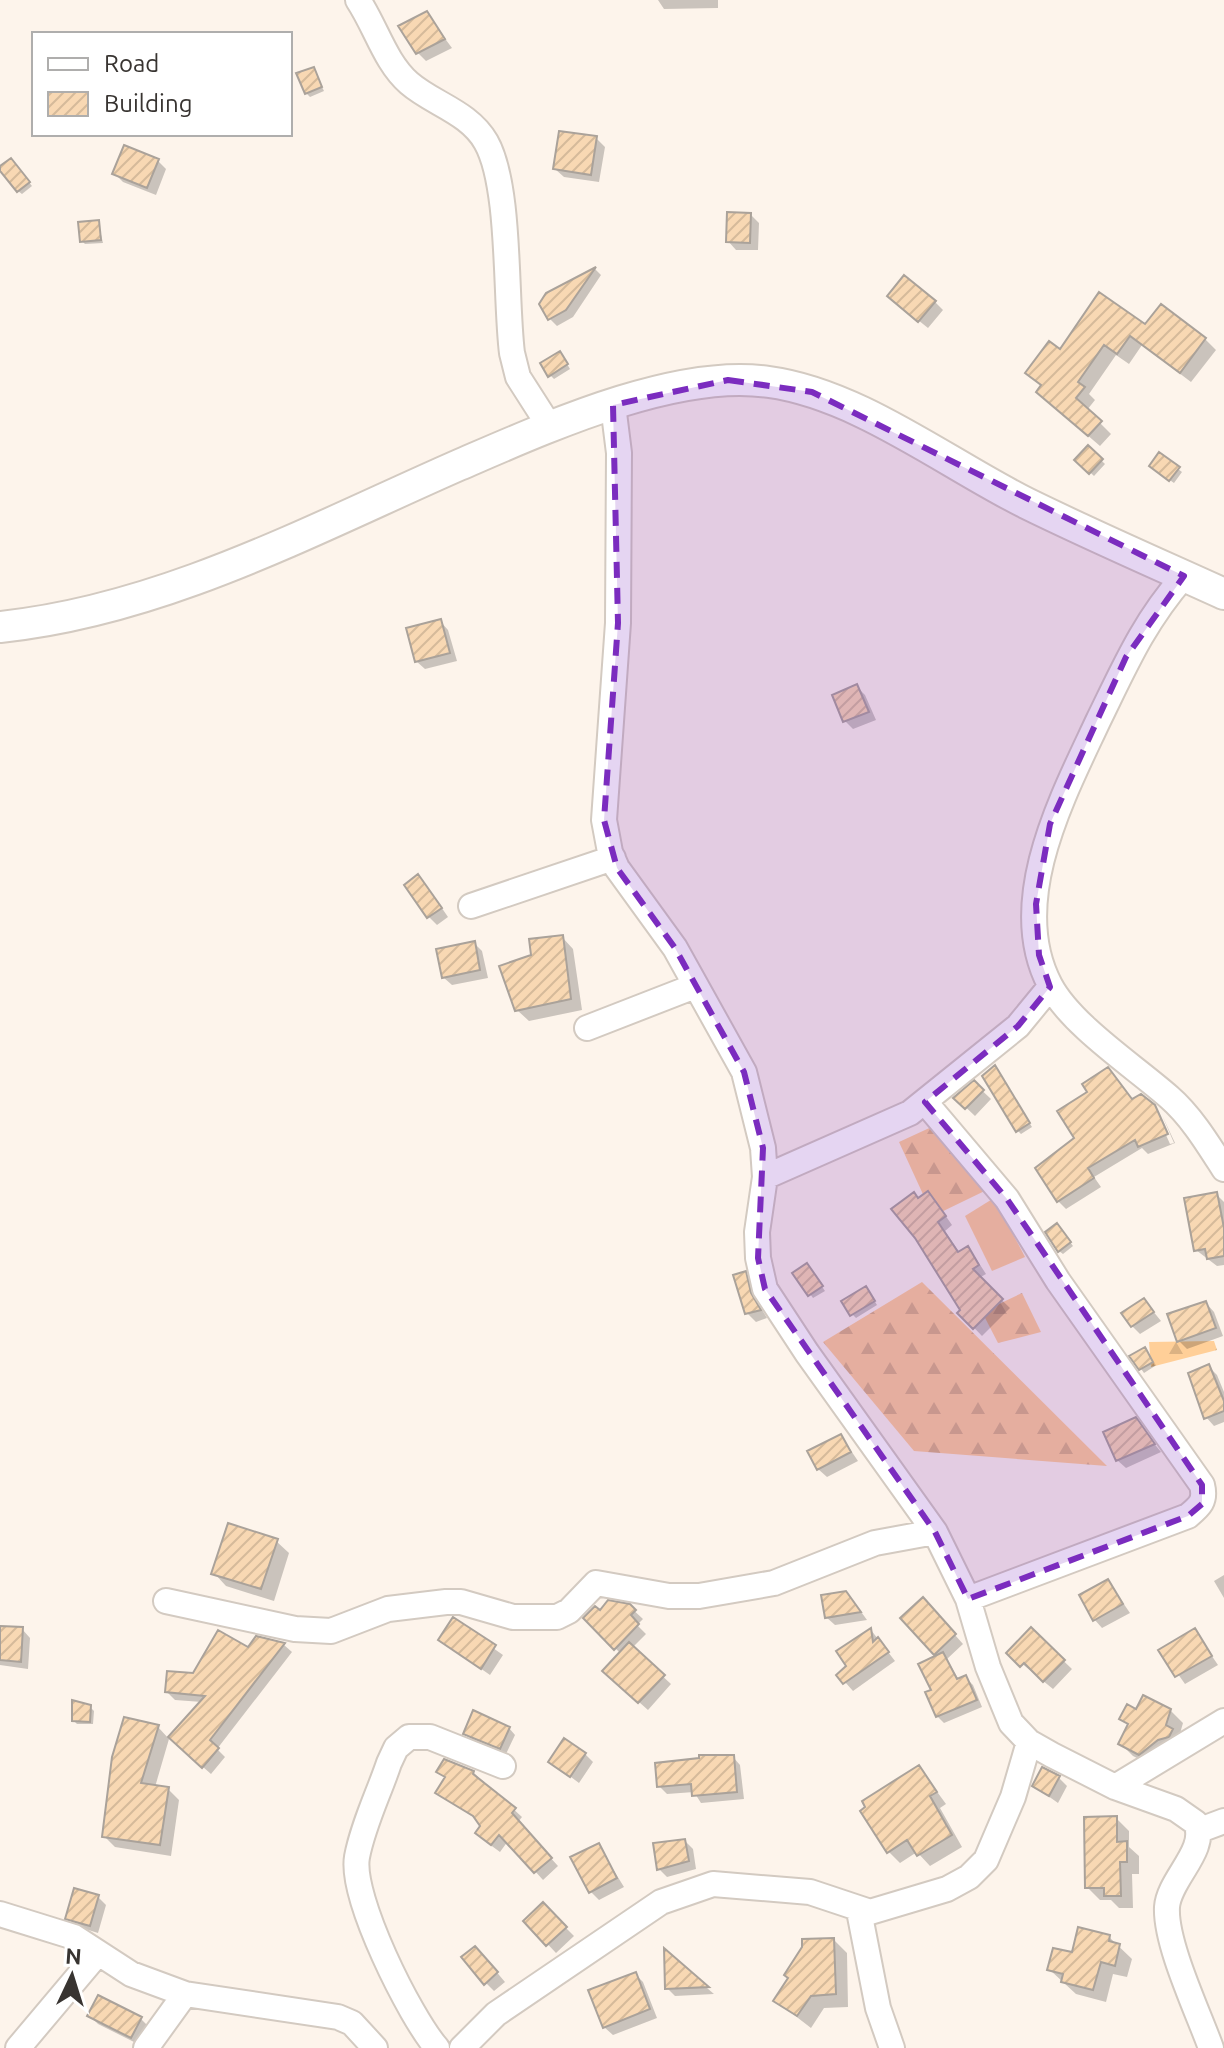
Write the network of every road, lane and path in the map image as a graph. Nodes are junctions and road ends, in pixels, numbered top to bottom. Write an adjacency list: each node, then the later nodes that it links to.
1 (358, 0): 3 (street)
2 (613, 405): 3 (street); 4 (street); 7 (street)
3 (550, 427): 6 (street)
4 (1184, 576): 5 (street); 10 (street)
5 (1224, 594)
6 (0, 627)
7 (613, 858): 8 (street); 9 (street)
8 (471, 906)
9 (695, 986): 11 (street); 14 (street)
10 (1050, 987): 12 (street); 13 (street)
11 (587, 1028)
12 (925, 1102): 14 (street); 15 (street)
13 (1224, 1169)
14 (765, 1177): 16 (street)
15 (1214, 1488): 17 (street)
16 (935, 1532): 17 (street); 18 (street)
17 (968, 1599): 20 (street)
18 (166, 1601)
19 (1224, 1721): 22 (street)
20 (1029, 1742): 22 (street); 25 (street)
21 (503, 1766): 32 (street)
22 (1115, 1787): 24 (street)
23 (1224, 1821): 24 (street)
24 (1200, 1830): 35 (street)
25 (859, 1911): 33 (street); 34 (street)
26 (0, 1914): 27 (street)
27 (98, 1953): 28 (street); 29 (street)
28 (185, 1994): 30 (street); 31 (street)
29 (18, 2048)
30 (146, 2048)
31 (375, 2048)
32 (437, 2048)
33 (462, 2048)
34 (892, 2048)
35 (1211, 2048)

